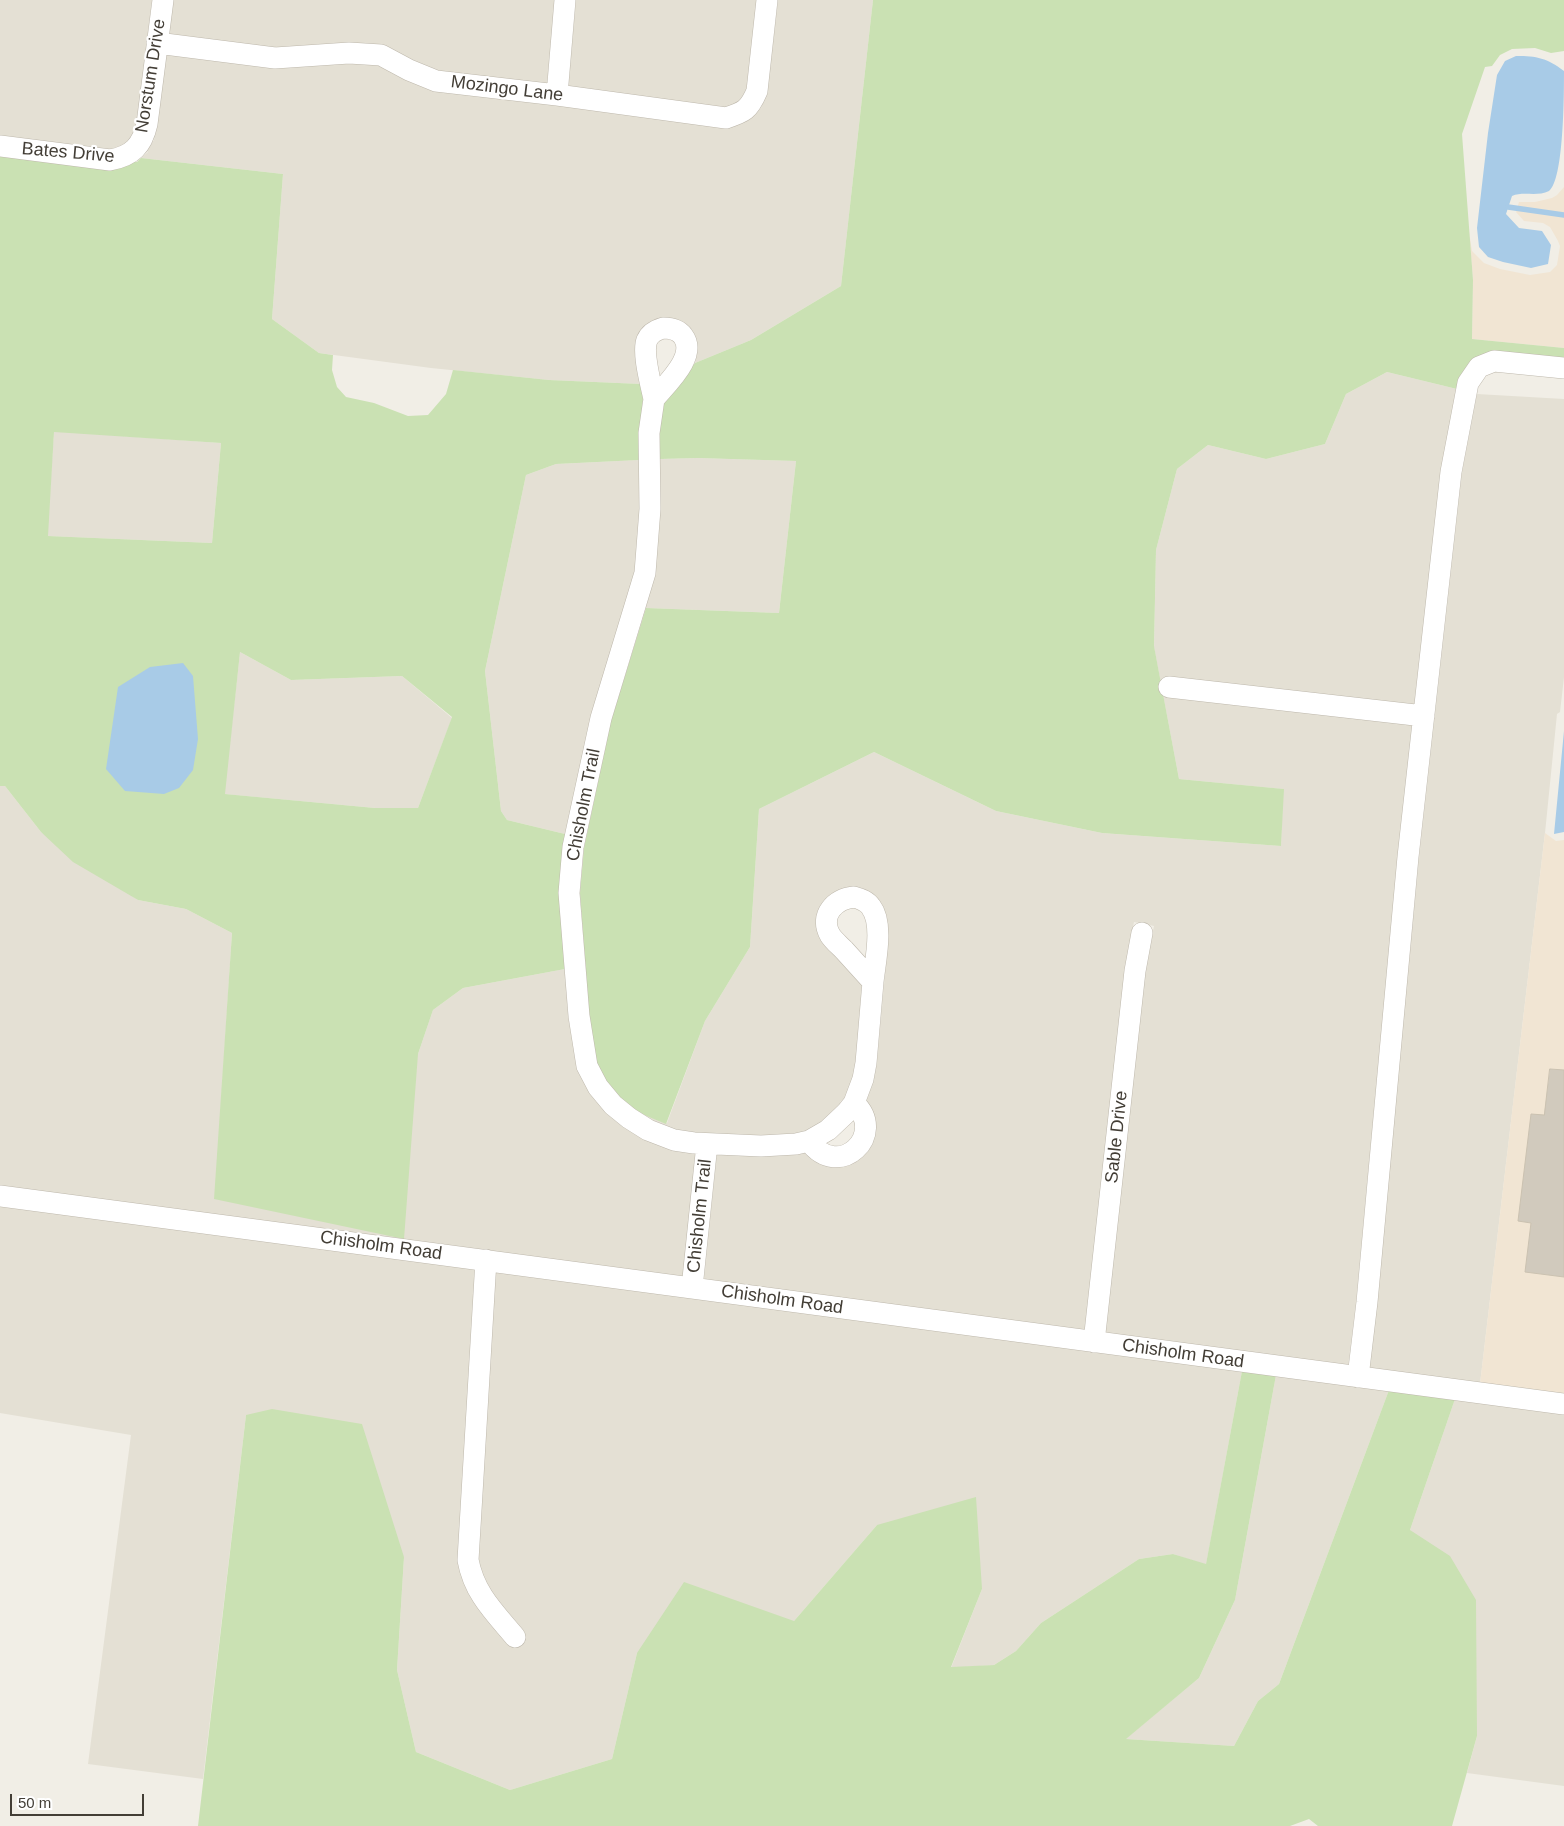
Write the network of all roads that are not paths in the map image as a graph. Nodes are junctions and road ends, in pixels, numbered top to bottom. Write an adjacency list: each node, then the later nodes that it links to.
1 (162, 0): 4 (street, Norstum Drive)
2 (565, 0): 5 (street)
3 (767, 0): 5 (street, Mozingo Lane)
4 (157, 43): 5 (street, Mozingo Lane); 7 (street, Norstum Drive)
5 (557, 95)
6 (0, 146): 7 (street, Bates Drive)
7 (134, 150)
8 (1564, 368): 11 (street)
9 (654, 399): 16 (street, Chisholm Trail)
10 (1169, 687): 11 (street)
11 (1424, 716): 21 (street)
12 (1142, 933): 20 (street, Sable Drive)
13 (873, 982): 14 (street, Chisholm Trail)
14 (854, 1103): 15 (street, Chisholm Trail); 15 (street)
15 (809, 1141): 16 (street, Chisholm Trail)
16 (707, 1144): 19 (street, Chisholm Trail)
17 (0, 1196): 18 (street, Chisholm Road)
18 (486, 1260): 19 (street, Chisholm Road); 23 (street)
19 (692, 1288): 20 (street, Chisholm Road)
20 (1094, 1342): 21 (street, Chisholm Road)
21 (1358, 1377): 22 (street, Chisholm Road)
22 (1564, 1404)
23 (515, 1637)

